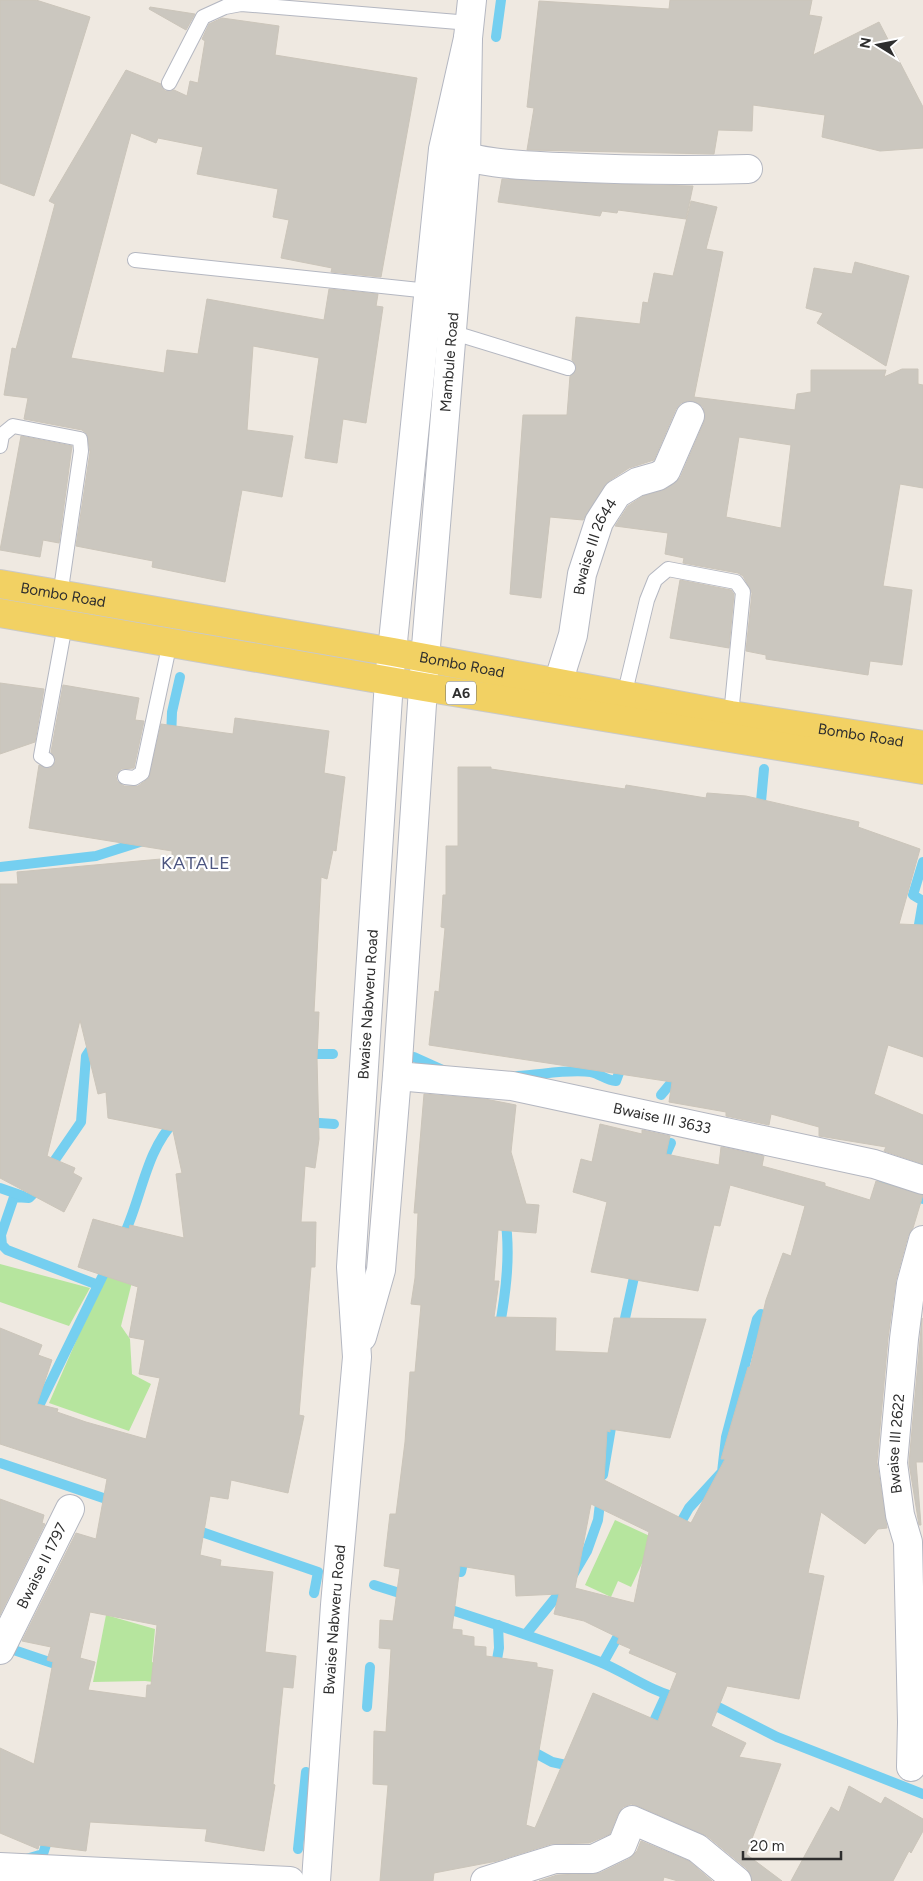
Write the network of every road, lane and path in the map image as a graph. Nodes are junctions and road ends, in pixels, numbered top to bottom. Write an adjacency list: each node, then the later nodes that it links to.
1 (470, 20): 2 (lane); 3 (street, Mambule Road)
2 (169, 83)
3 (454, 154): 4 (street); 6 (street, Mambule Road); 7 (street, Mambule Road)
4 (748, 169)
5 (135, 260): 6 (lane)
6 (429, 291): 16 (street, Mambule Road)
7 (451, 332): 8 (lane); 17 (street, Mambule Road)
8 (568, 368)
9 (690, 416): 19 (street, Bwaise III 2644)
10 (0, 446): 12 (lane)
11 (0, 584): 12 (main road, Bombo Road)
12 (60, 596): 16 (main road, Bombo Road)
13 (0, 613): 14 (main road, Bombo Road / A6)
14 (65, 625): 15 (main road, Bombo Road / A6); 24 (lane)
15 (170, 642): 18 (main road, Bombo Road / A6); 26 (lane)
16 (393, 652): 17 (main road, Bombo Road); 18 (street, Bwaise Nabweru Road)
17 (425, 659): 19 (main road, Bombo Road); 20 (street, Mambule Road)
18 (389, 681): 20 (main road, Bombo Road / A6); 30 (street, Bwaise Nabweru Road)
19 (558, 683): 21 (main road, Bombo Road)
20 (424, 687): 25 (main road, Bombo Road / A6); 27 (street, Bwaise Nabweru Road)
21 (624, 696): 22 (main road, Bombo Road); 22 (lane)
22 (731, 716): 23 (main road, Bombo Road)
23 (923, 745)
24 (46, 760)
25 (923, 770)
26 (125, 777)
27 (397, 1076): 28 (street, Bwaise III 3633); 30 (street, Bwaise Nabweru Road)
28 (923, 1180)
29 (923, 1240): 33 (street, Bwaise III 2622)
30 (357, 1357): 36 (street, Bwaise Nabweru Road)
31 (70, 1509): 32 (street, Bwaise II 1797)
32 (0, 1650)
33 (911, 1767)
34 (1, 1869): 35 (street)
35 (290, 1881)
36 (316, 1881)
37 (485, 1881): 38 (street)
38 (737, 1881)

